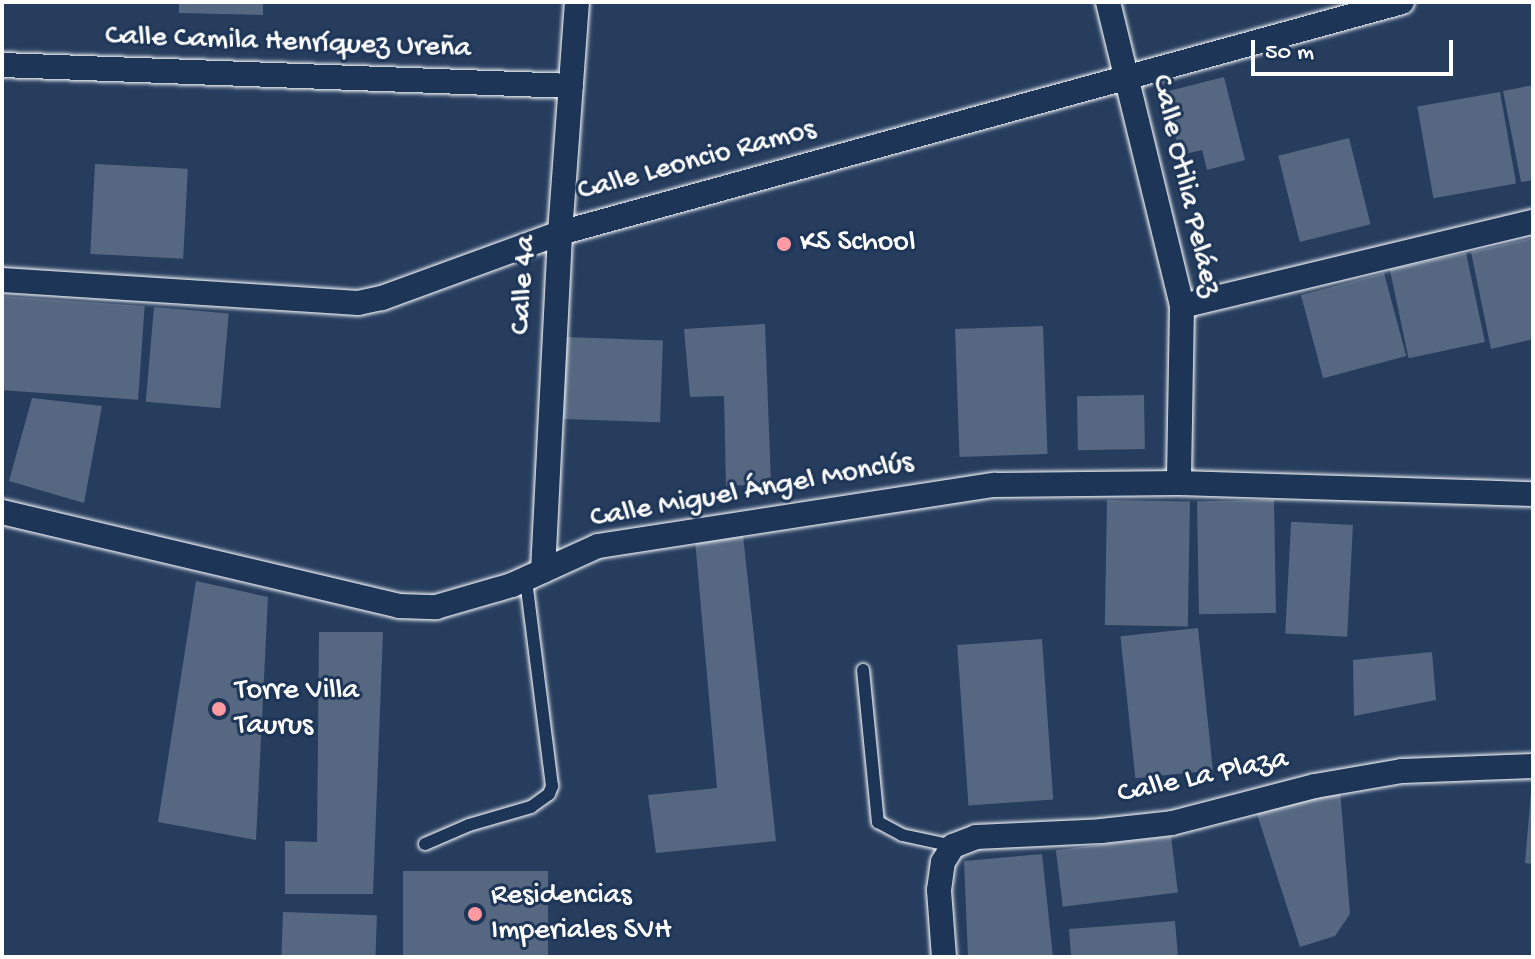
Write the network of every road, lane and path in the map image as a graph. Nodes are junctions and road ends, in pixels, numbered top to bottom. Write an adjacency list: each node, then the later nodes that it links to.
1 (577, 2): 6 (street, Calle 4a)
2 (1108, 2): 5 (street, Calle Otilia Peláez)
3 (1402, 2): 5 (street, Calle Leoncio Ramos)
4 (2, 65): 6 (street, Calle Camila Henríquez Ureña)
5 (1126, 77): 8 (street, Calle Leoncio Ramos); 10 (street, Calle Otilia Peláez)
6 (571, 86): 8 (street, Calle 4a)
7 (1533, 222): 10 (street)
8 (560, 233): 9 (street, Calle Leoncio Ramos); 14 (street, Calle 4a)
9 (2, 280)
10 (1182, 306): 11 (street, Calle Otilia Peláez)
11 (1179, 483): 12 (street, Calle Miguel Ángel Monclús); 14 (street, Calle Miguel Ángel Monclús)
12 (1533, 494)
13 (2, 512): 14 (street, Calle Miguel Ángel Monclús)
14 (535, 575): 17 (lane)
15 (863, 670): 18 (lane)
16 (1533, 766): 18 (street, Calle La Plaza)
17 (425, 844)
18 (953, 846): 19 (street)
19 (944, 957)

